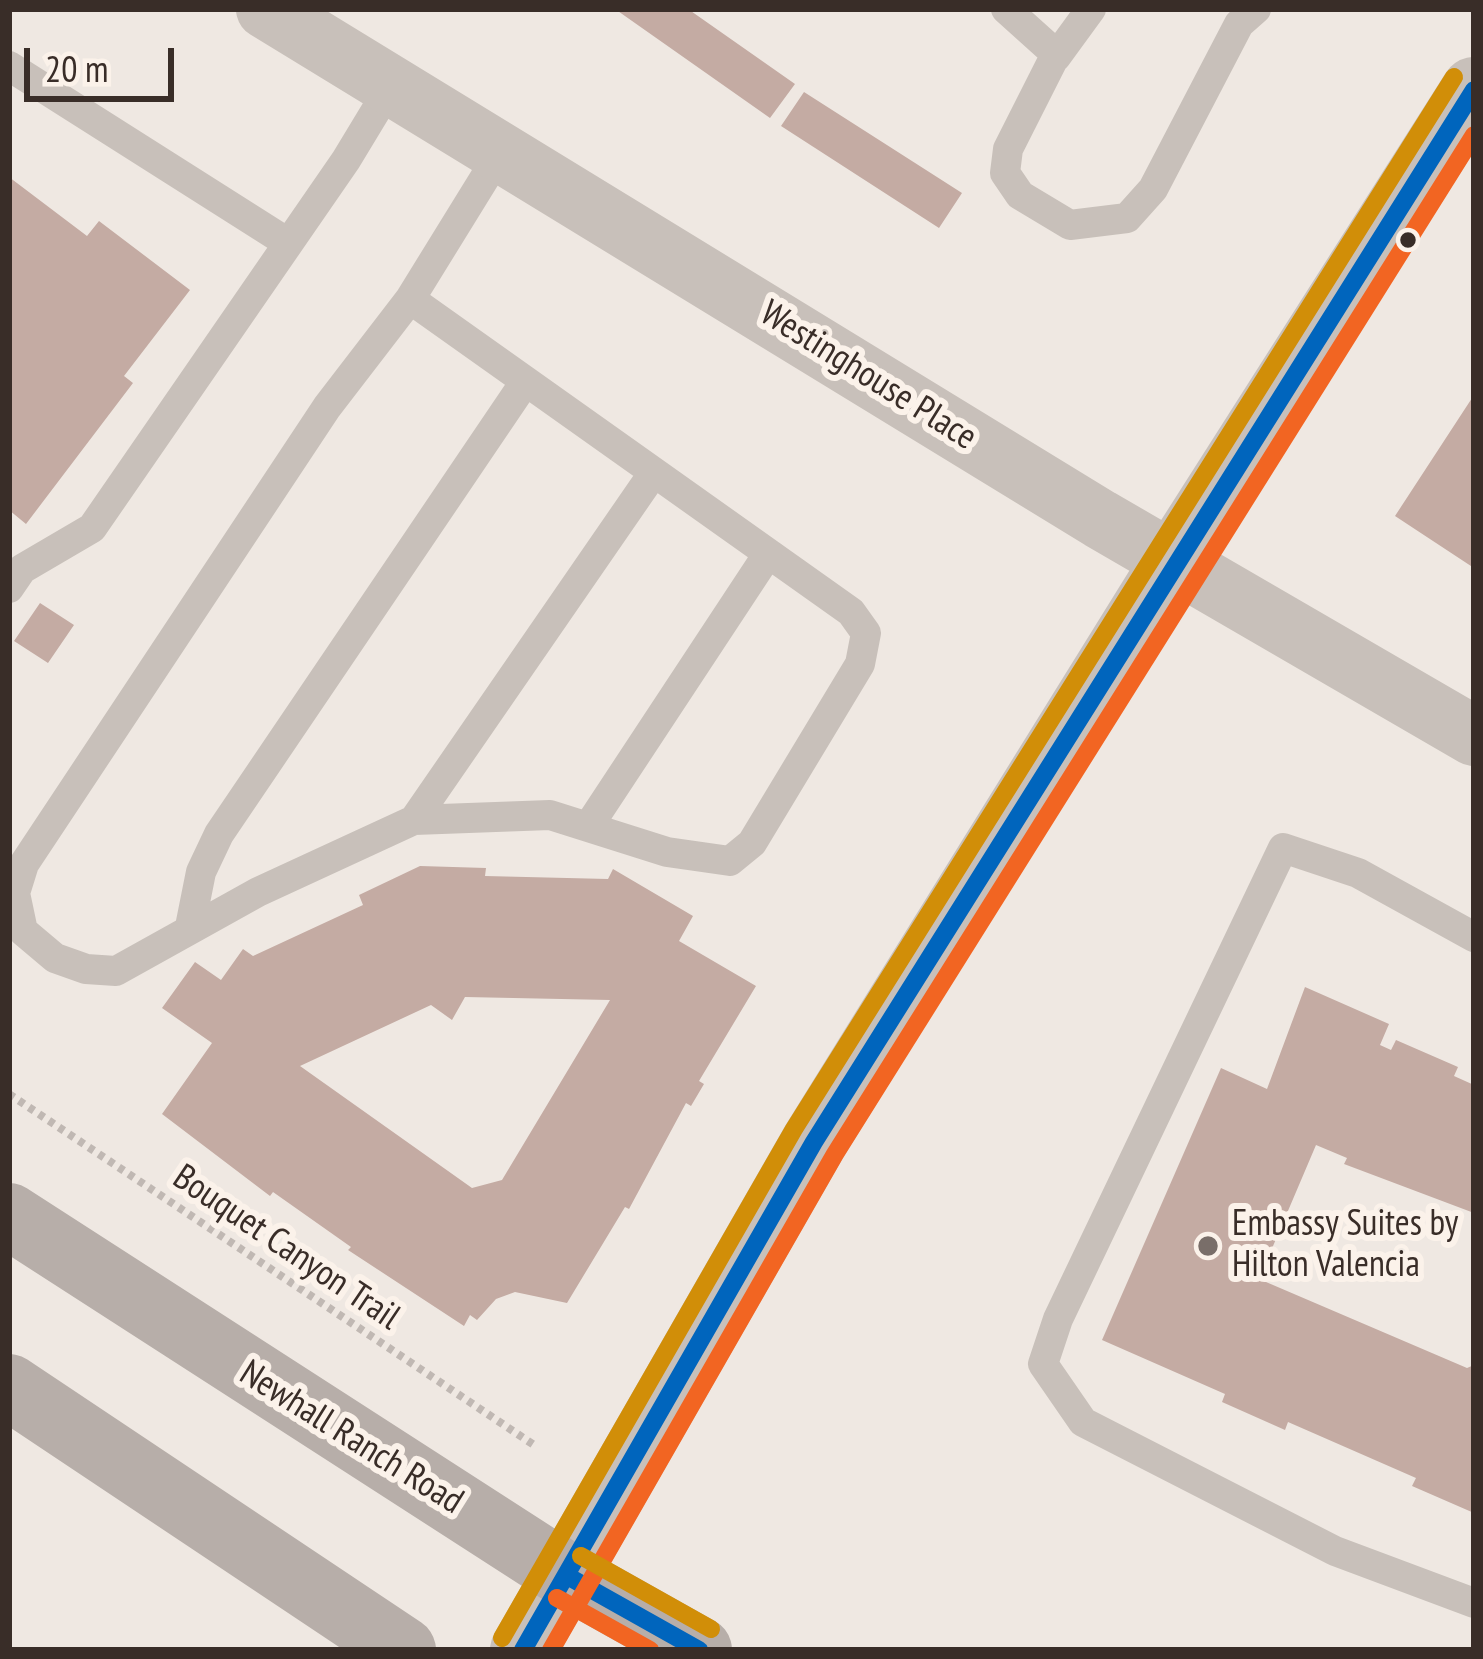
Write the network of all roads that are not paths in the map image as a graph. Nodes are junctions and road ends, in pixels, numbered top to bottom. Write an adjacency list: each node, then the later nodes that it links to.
1 (266, 9): 7 (street, Westinghouse Place)
2 (1006, 9): 5 (lane)
3 (1090, 9): 5 (lane)
4 (1256, 9): 5 (lane)
5 (1056, 56)
6 (9, 65): 10 (lane)
7 (392, 84): 9 (street, Westinghouse Place); 10 (lane)
8 (1474, 90): 15 (street)
9 (502, 150): 11 (lane); 15 (street, Westinghouse Place)
10 (288, 243): 16 (lane)
11 (410, 299): 12 (lane); 20 (lane)
12 (525, 382): 13 (lane); 20 (lane)
13 (652, 475): 14 (lane); 18 (lane)
14 (767, 554): 19 (lane); 19 (lane)
15 (1172, 562): 17 (street, Westinghouse Place); 24 (street)
16 (13, 572)
17 (1474, 736)
18 (414, 820): 19 (lane); 20 (lane)
19 (590, 824)
20 (190, 927)
21 (1474, 937): 25 (lane)
22 (9, 1216): 24 (main road, Newhall Ranch Road)
23 (9, 1387): 26 (main road)
24 (569, 1577): 27 (street); 28 (main road, Newhall Ranch Road)
25 (1474, 1603)
26 (403, 1650)
27 (523, 1650)
28 (699, 1650)

